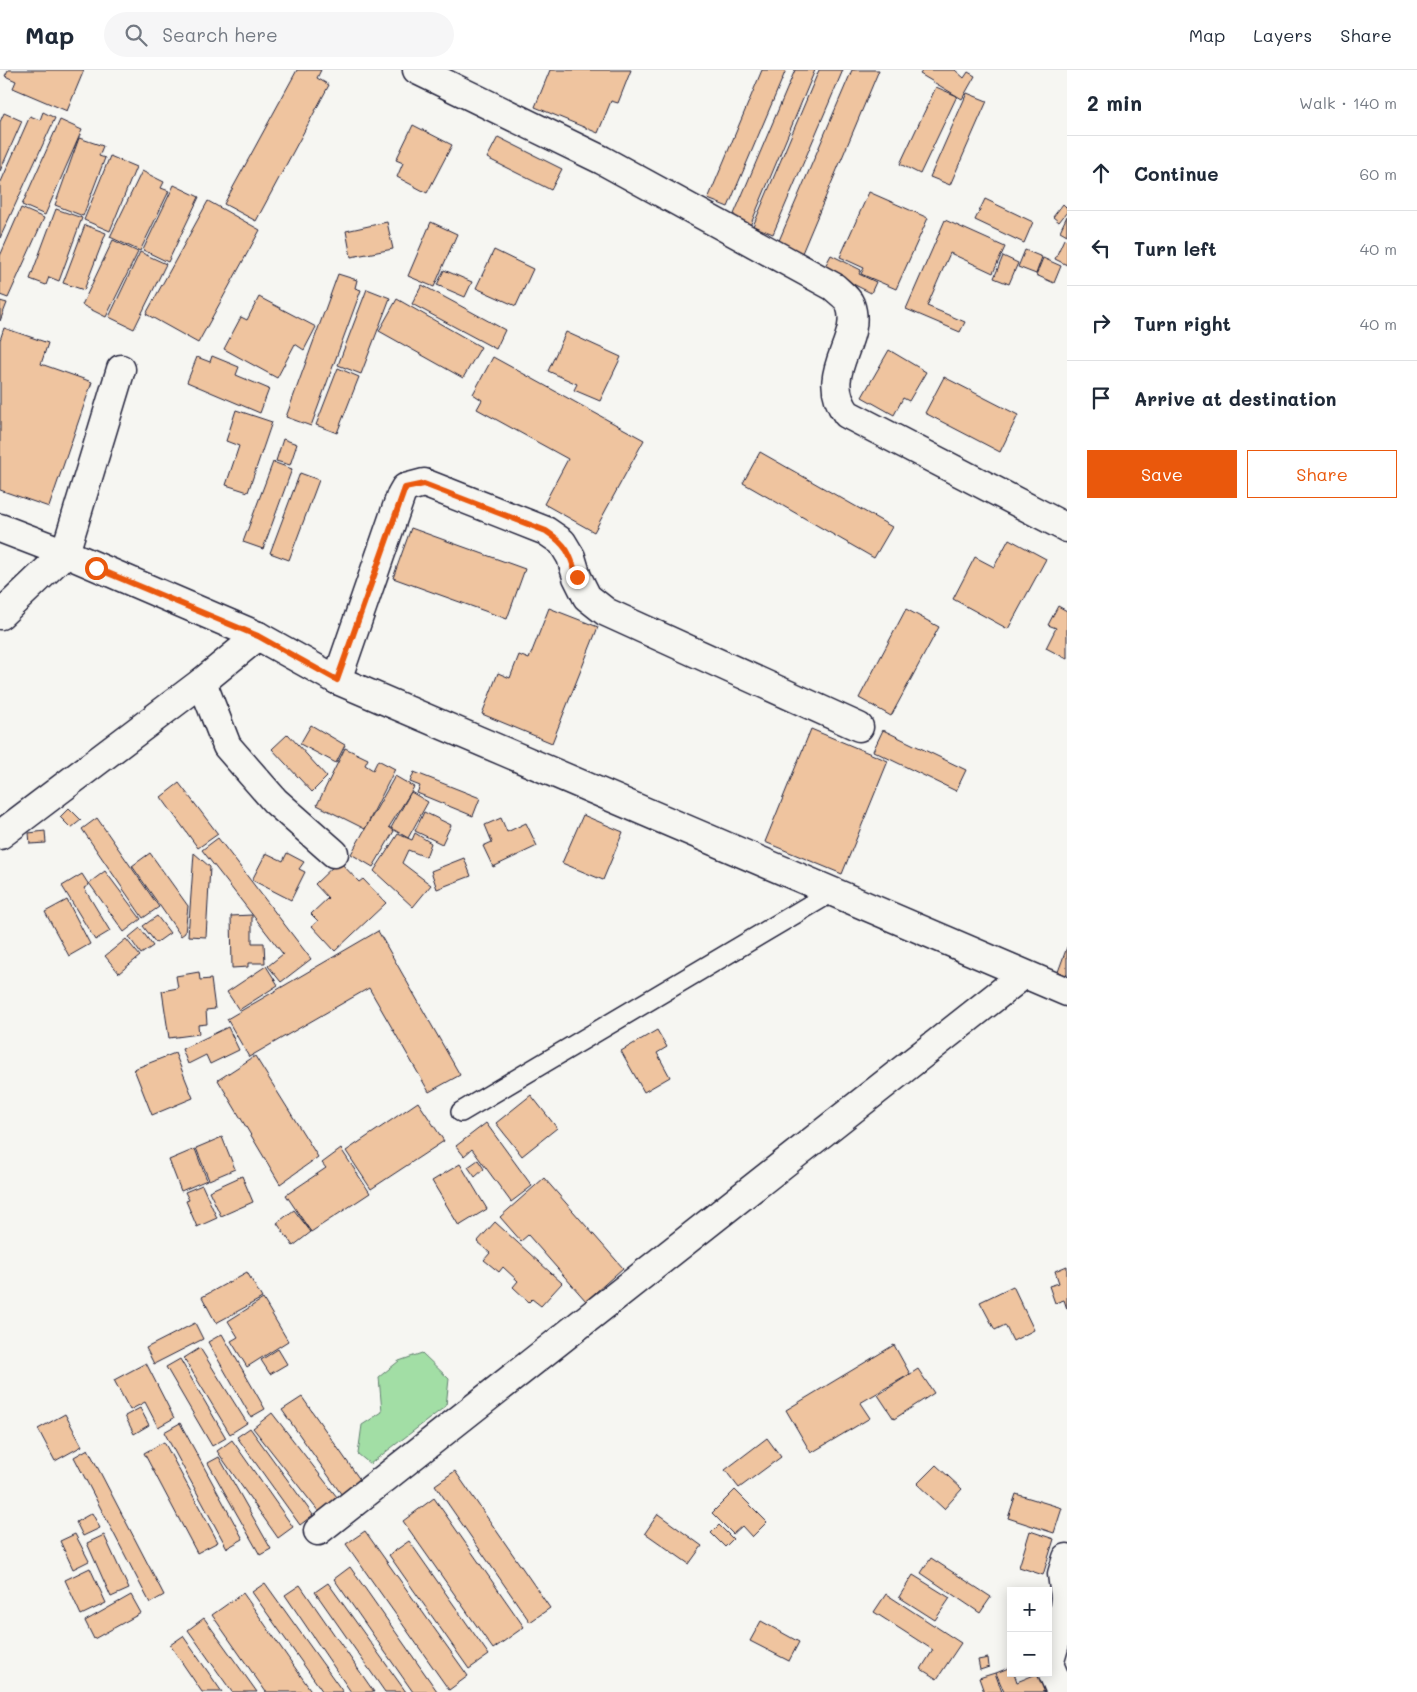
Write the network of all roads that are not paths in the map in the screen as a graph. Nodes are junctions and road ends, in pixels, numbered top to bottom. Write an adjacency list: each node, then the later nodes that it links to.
1 (416, 70): 4 (street)
2 (121, 369): 5 (street)
3 (0, 528): 5 (street)
4 (1067, 528)
5 (65, 554): 6 (street); 7 (street)
6 (0, 615)
7 (258, 636): 8 (street); 9 (street)
8 (337, 680): 10 (street); 13 (street)
9 (202, 682): 11 (street); 12 (street)
10 (859, 727)
11 (0, 835)
12 (334, 854)
13 (832, 892): 14 (street); 16 (lane)
14 (1023, 975): 15 (street); 17 (street)
15 (1067, 992)
16 (461, 1112)
17 (318, 1531)
18 (1067, 1558): 19 (street)
19 (1065, 1616): 20 (street)
20 (1061, 1692)

